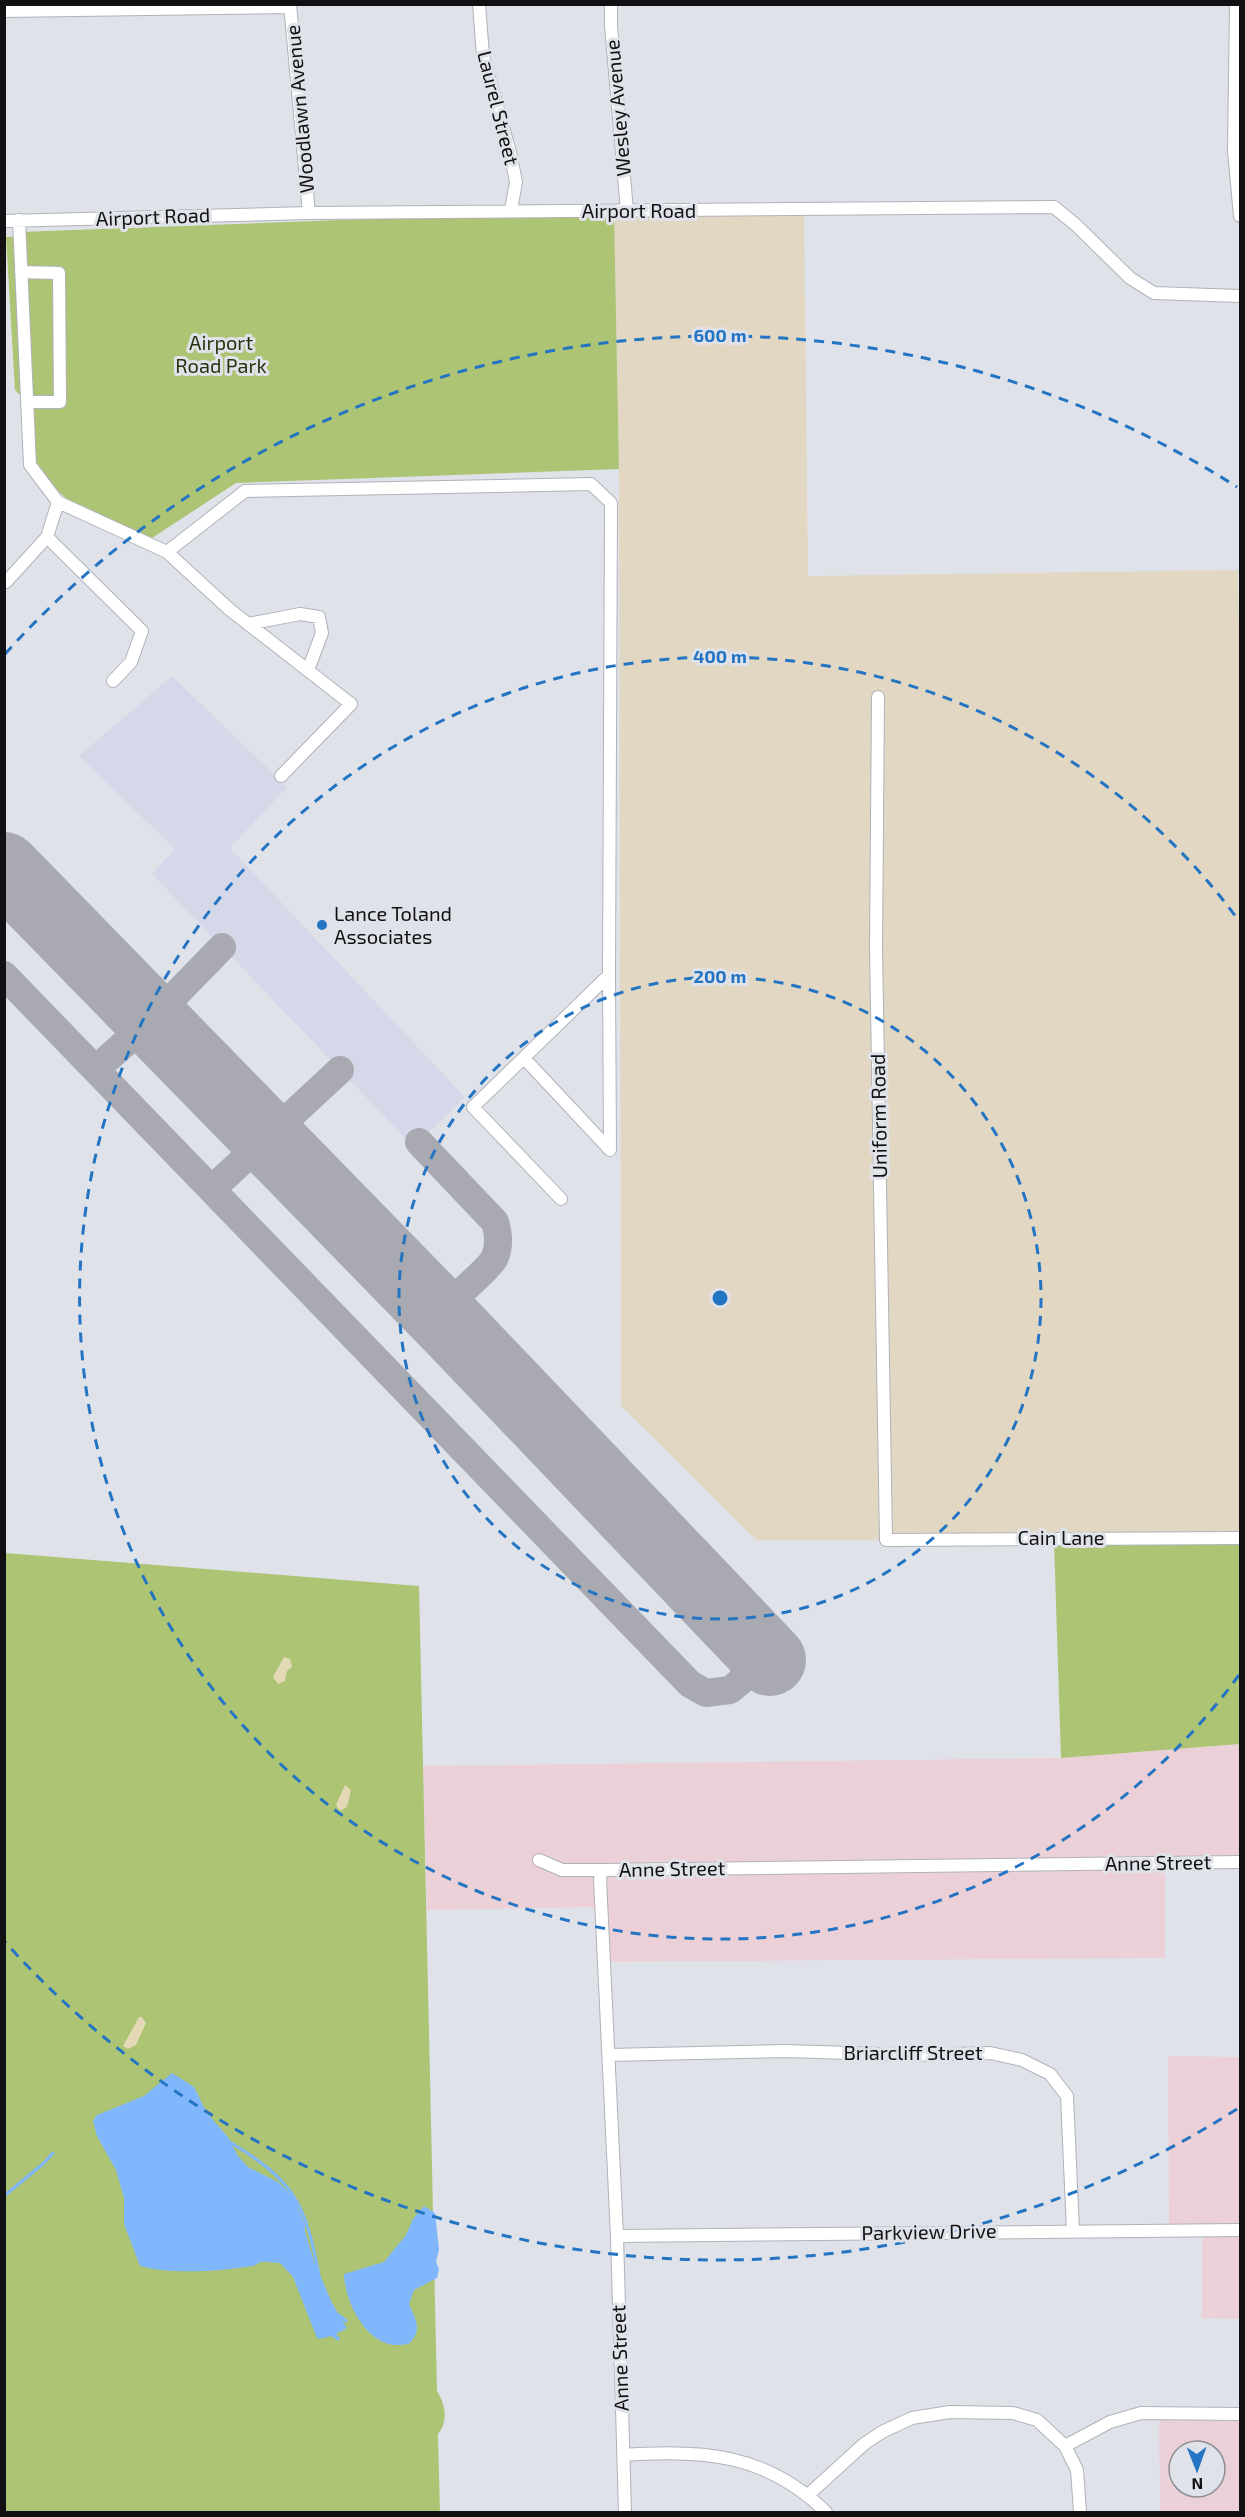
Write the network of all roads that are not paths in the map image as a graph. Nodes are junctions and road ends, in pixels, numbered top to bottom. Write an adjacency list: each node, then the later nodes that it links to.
1 (479, 4): 6 (street, Laurel Street)
2 (611, 4): 7 (street, Wesley Avenue)
3 (1236, 4): 9 (street)
4 (290, 6): 5 (street); 8 (street, Woodlawn Avenue)
5 (4, 11)
6 (511, 210): 7 (street, Airport Road); 8 (street, Airport Road)
7 (627, 212): 13 (street, Airport Road)
8 (309, 213): 10 (street, Airport Road)
9 (1240, 216)
10 (19, 220): 11 (street, Airport Road); 12 (street)
11 (4, 221)
12 (21, 272): 14 (street); 14 (street)
13 (1240, 296)
14 (27, 402): 15 (street)
15 (58, 502): 16 (street); 17 (street)
16 (47, 537): 18 (street); 21 (street)
17 (166, 552): 19 (street); 24 (street)
18 (4, 581)
19 (248, 624): 20 (street); 20 (street)
20 (308, 670): 23 (street)
21 (113, 681)
22 (878, 697): 27 (street, Uniform Road)
23 (281, 776)
24 (609, 975): 25 (street); 25 (street)
25 (524, 1058): 26 (street)
26 (561, 1199)
27 (886, 1536): 28 (street, Cain Lane)
28 (1240, 1538)
29 (539, 1860): 31 (street)
30 (1240, 1862): 31 (street, Anne Street)
31 (603, 1870): 32 (street, Anne Street)
32 (609, 2055): 33 (street, Briarcliff Street); 35 (street, Anne Street)
33 (1073, 2230): 34 (street, Parkview Drive); 35 (street, Parkview Drive)
34 (1240, 2230)
35 (617, 2236): 38 (street, Anne Street)
36 (1240, 2414): 37 (street)
37 (1065, 2446): 39 (street); 42 (street)
38 (623, 2455): 39 (street); 40 (street, Anne Street)
39 (808, 2494): 41 (street)
40 (625, 2512)
41 (826, 2512)
42 (1080, 2512)

